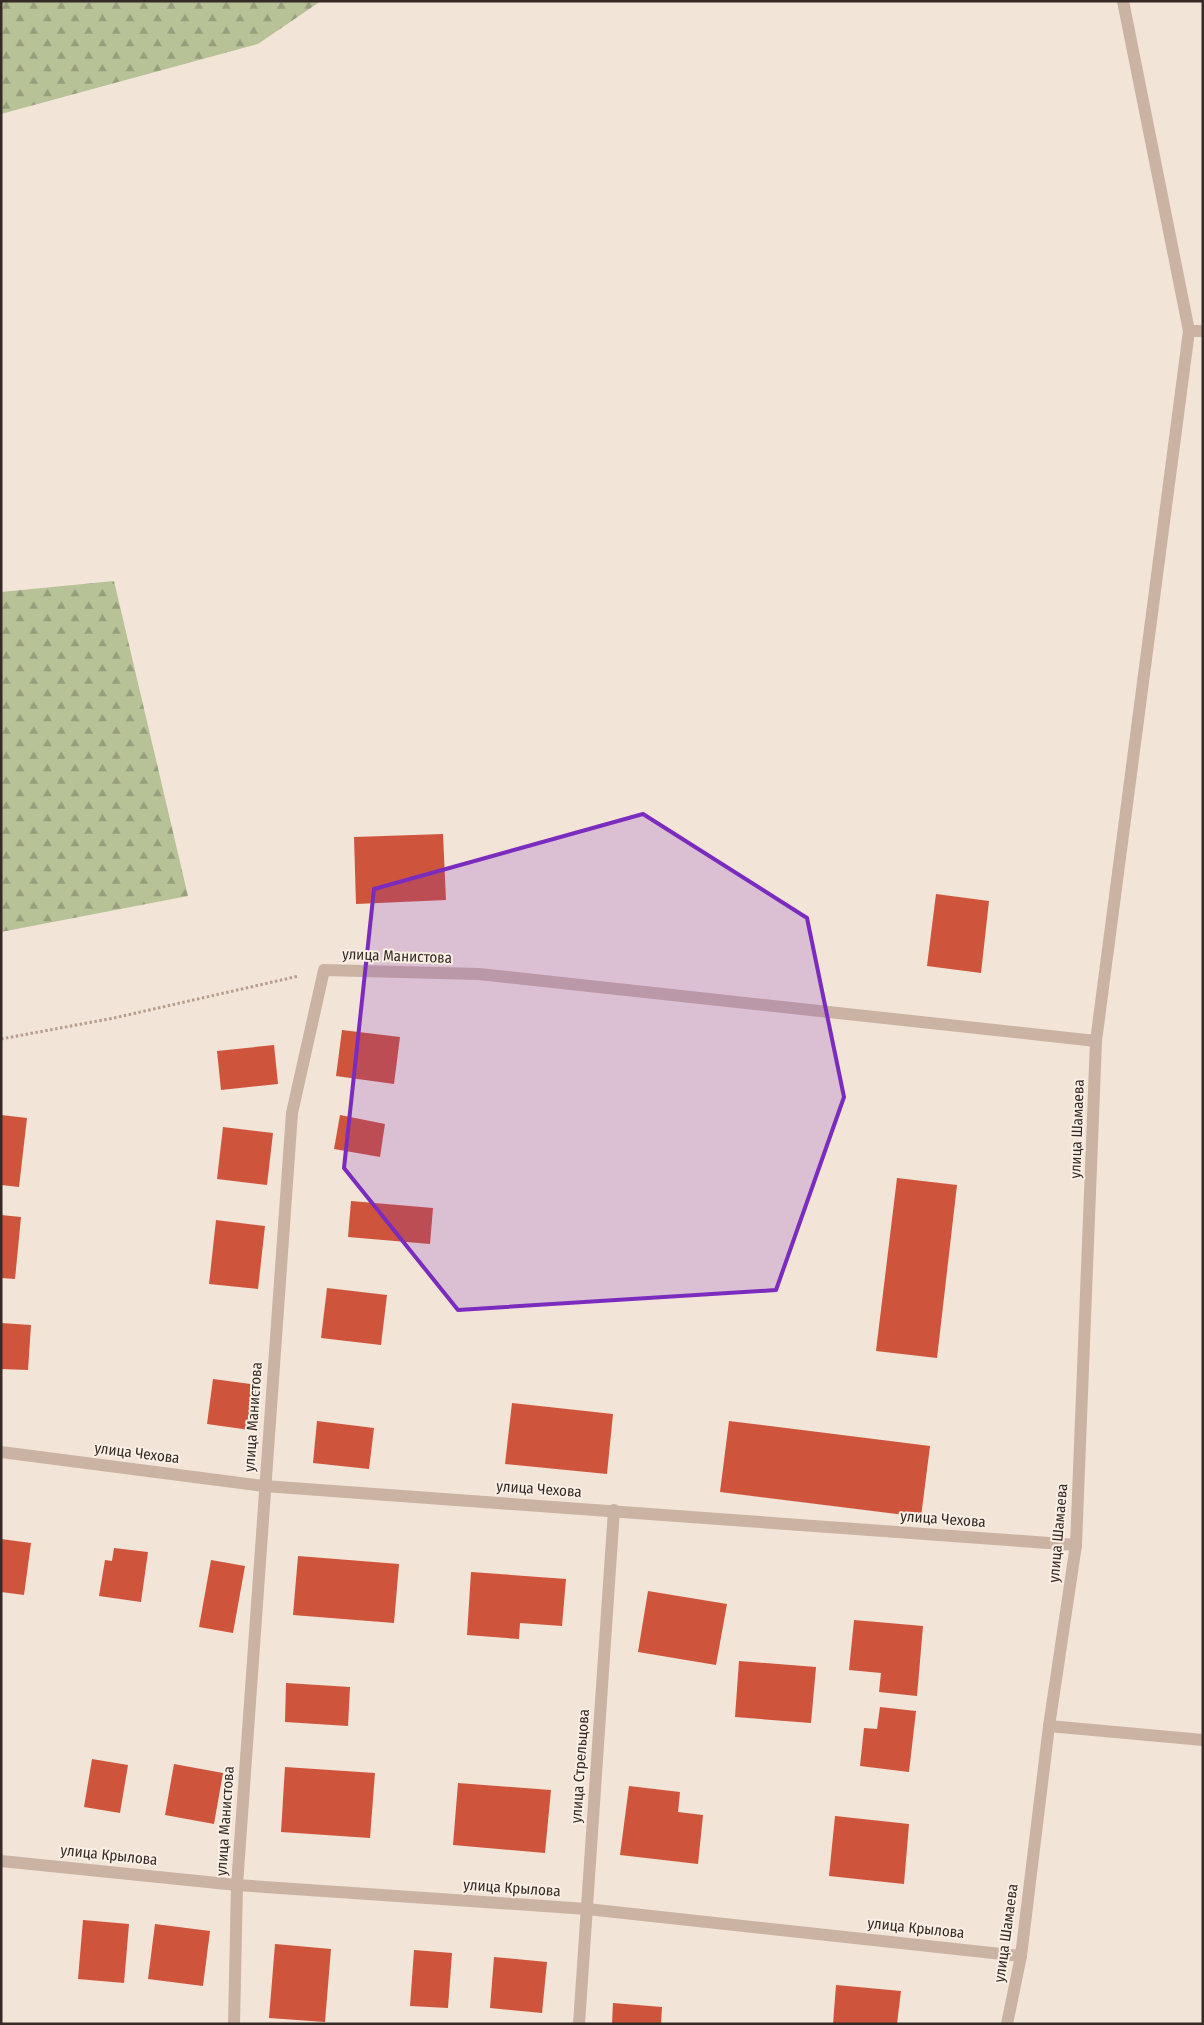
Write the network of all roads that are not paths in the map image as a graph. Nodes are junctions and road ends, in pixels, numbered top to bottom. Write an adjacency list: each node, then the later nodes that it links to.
1 (1123, 1): 2 (street, улица Шамаева)
2 (1189, 331): 3 (street); 4 (street, улица Шамаева)
3 (1203, 331)
4 (1096, 1041): 6 (street, улица Манистова); 8 (street, улица Шамаева)
5 (1, 1452): 6 (street, улица Чехова)
6 (264, 1486): 7 (street, улица Чехова); 12 (street, улица Манистова)
7 (614, 1510): 8 (street, улица Чехова); 13 (street, улица Стрельцова)
8 (1076, 1545): 9 (street, улица Шамаева)
9 (1049, 1726): 10 (street); 14 (street, улица Шамаева)
10 (1203, 1740)
11 (1, 1861): 12 (street, улица Крылова)
12 (237, 1885): 13 (street, улица Крылова); 15 (street, улица Манистова)
13 (587, 1909): 14 (street, улица Крылова); 16 (street, улица Стрельцова)
14 (1021, 1956): 17 (street, улица Шамаева)
15 (234, 2024)
16 (579, 2024)
17 (1007, 2024)

